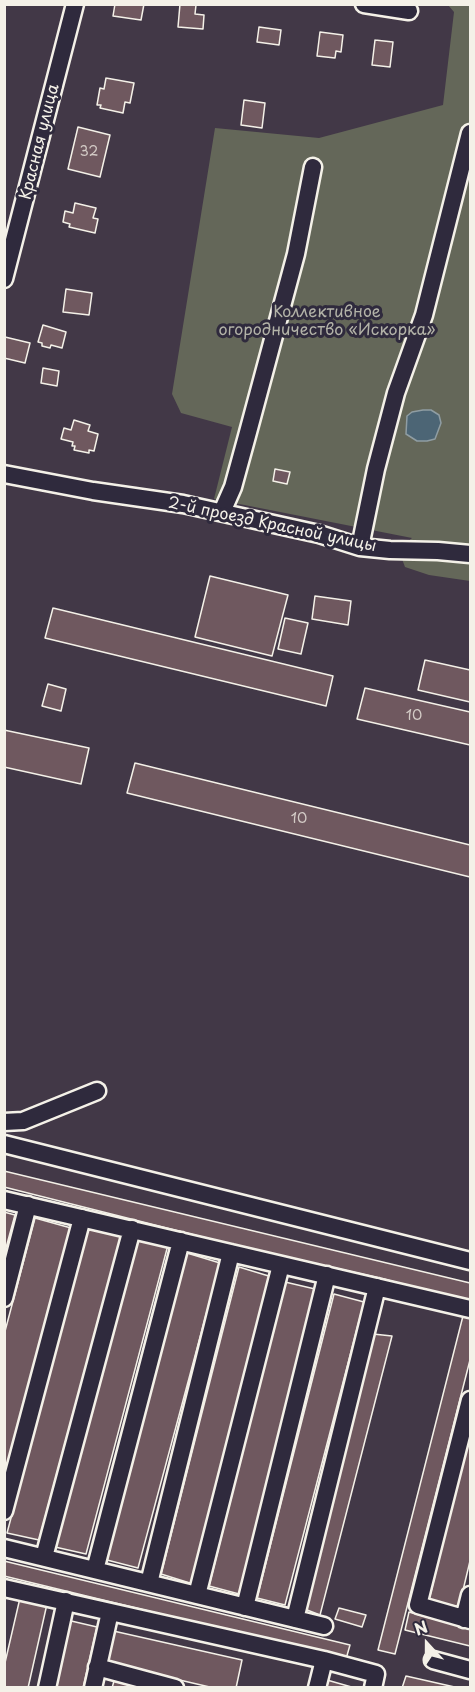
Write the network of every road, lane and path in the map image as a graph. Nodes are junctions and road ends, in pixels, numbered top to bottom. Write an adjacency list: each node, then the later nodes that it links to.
1 (75, 4): 6 (street, Красная улица)
2 (364, 4): 3 (street)
3 (409, 11)
4 (471, 133): 9 (street)
5 (312, 167): 8 (street)
6 (4, 279)
7 (4, 474): 8 (street, 2-й проезд Красной улицы)
8 (222, 512): 9 (street, 2-й проезд Красной улицы)
9 (360, 547): 10 (street, 2-й проезд Красной улицы)
10 (471, 554)
11 (97, 1091): 12 (street)
12 (4, 1122)
13 (4, 1144): 20 (street)
14 (4, 1200): 15 (street)
15 (28, 1205): 16 (street); 24 (street)
16 (82, 1218): 17 (street); 27 (street)
17 (132, 1229): 18 (street); 29 (street)
18 (181, 1241): 19 (street); 30 (street)
19 (231, 1253): 21 (street); 31 (street)
20 (471, 1261)
21 (281, 1265): 22 (street); 33 (street)
22 (327, 1275): 23 (street); 36 (street)
23 (378, 1287): 25 (street); 38 (street)
24 (4, 1298)
25 (471, 1309)
26 (471, 1400): 39 (street)
27 (4, 1511)
28 (4, 1548): 29 (street)
29 (44, 1557): 30 (street)
30 (95, 1570): 31 (street)
31 (149, 1583): 33 (street)
32 (5, 1594): 35 (street)
33 (197, 1595): 36 (street)
34 (471, 1595): 39 (street)
35 (66, 1601): 37 (street); 46 (street)
36 (245, 1607): 38 (street)
37 (110, 1612): 41 (street); 43 (street)
38 (295, 1619): 40 (street)
39 (468, 1620)
40 (324, 1626)
41 (324, 1660): 49 (street); 50 (street)
42 (433, 1660): 44 (street)
43 (97, 1667): 45 (street); 47 (street)
44 (471, 1670)
45 (154, 1685): 48 (street)
46 (46, 1688)
47 (93, 1688)
48 (175, 1688)
49 (317, 1688)
50 (373, 1688)

